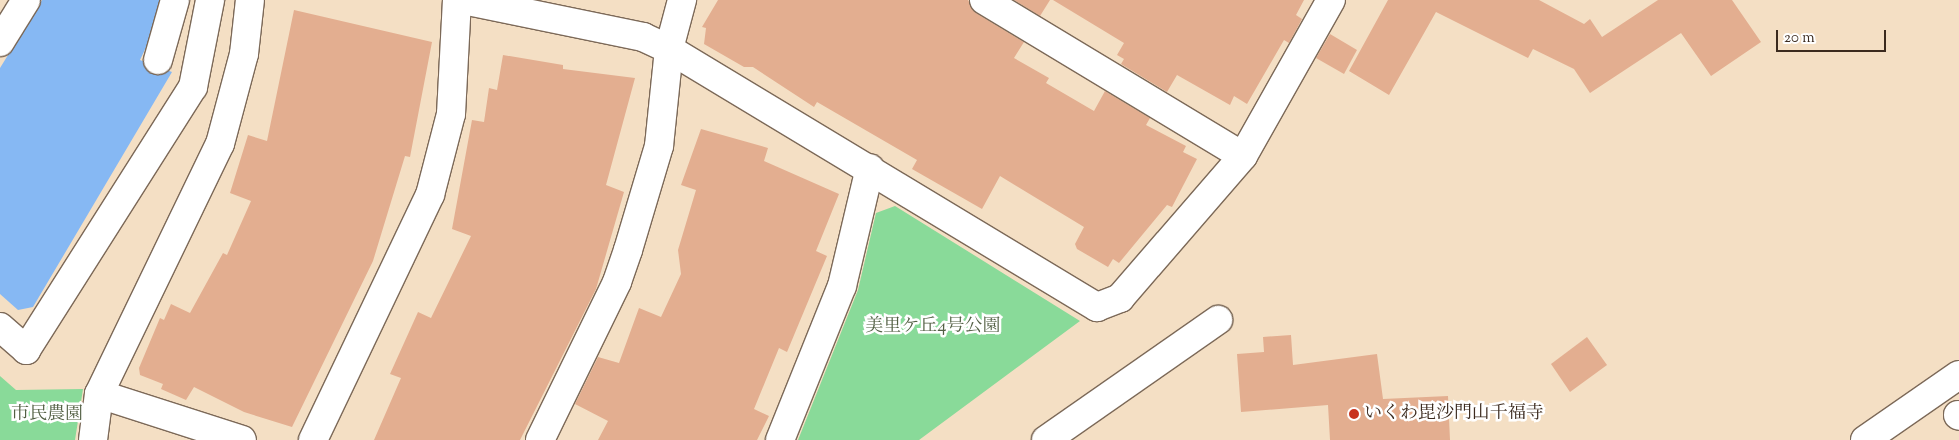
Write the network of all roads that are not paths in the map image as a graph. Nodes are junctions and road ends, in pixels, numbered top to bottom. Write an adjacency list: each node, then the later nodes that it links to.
1 (26, 0): 10 (street)
2 (175, 0): 12 (street)
3 (210, 0): 16 (street)
4 (250, 0): 18 (street)
5 (457, 0): 21 (street)
6 (463, 0): 11 (street)
7 (682, 0): 11 (street)
8 (984, 0): 13 (street)
9 (1331, 0): 13 (street)
10 (0, 42)
11 (670, 49): 14 (street); 22 (street)
12 (158, 60)
13 (1243, 156): 14 (street)
14 (870, 168): 23 (street)
15 (1218, 320): 24 (street)
16 (0, 327)
17 (1959, 375): 25 (street)
18 (99, 394): 19 (street); 20 (street)
19 (93, 440)
20 (242, 440)
21 (313, 440)
22 (540, 440)
23 (780, 440)
24 (1046, 440)
25 (1865, 440)

